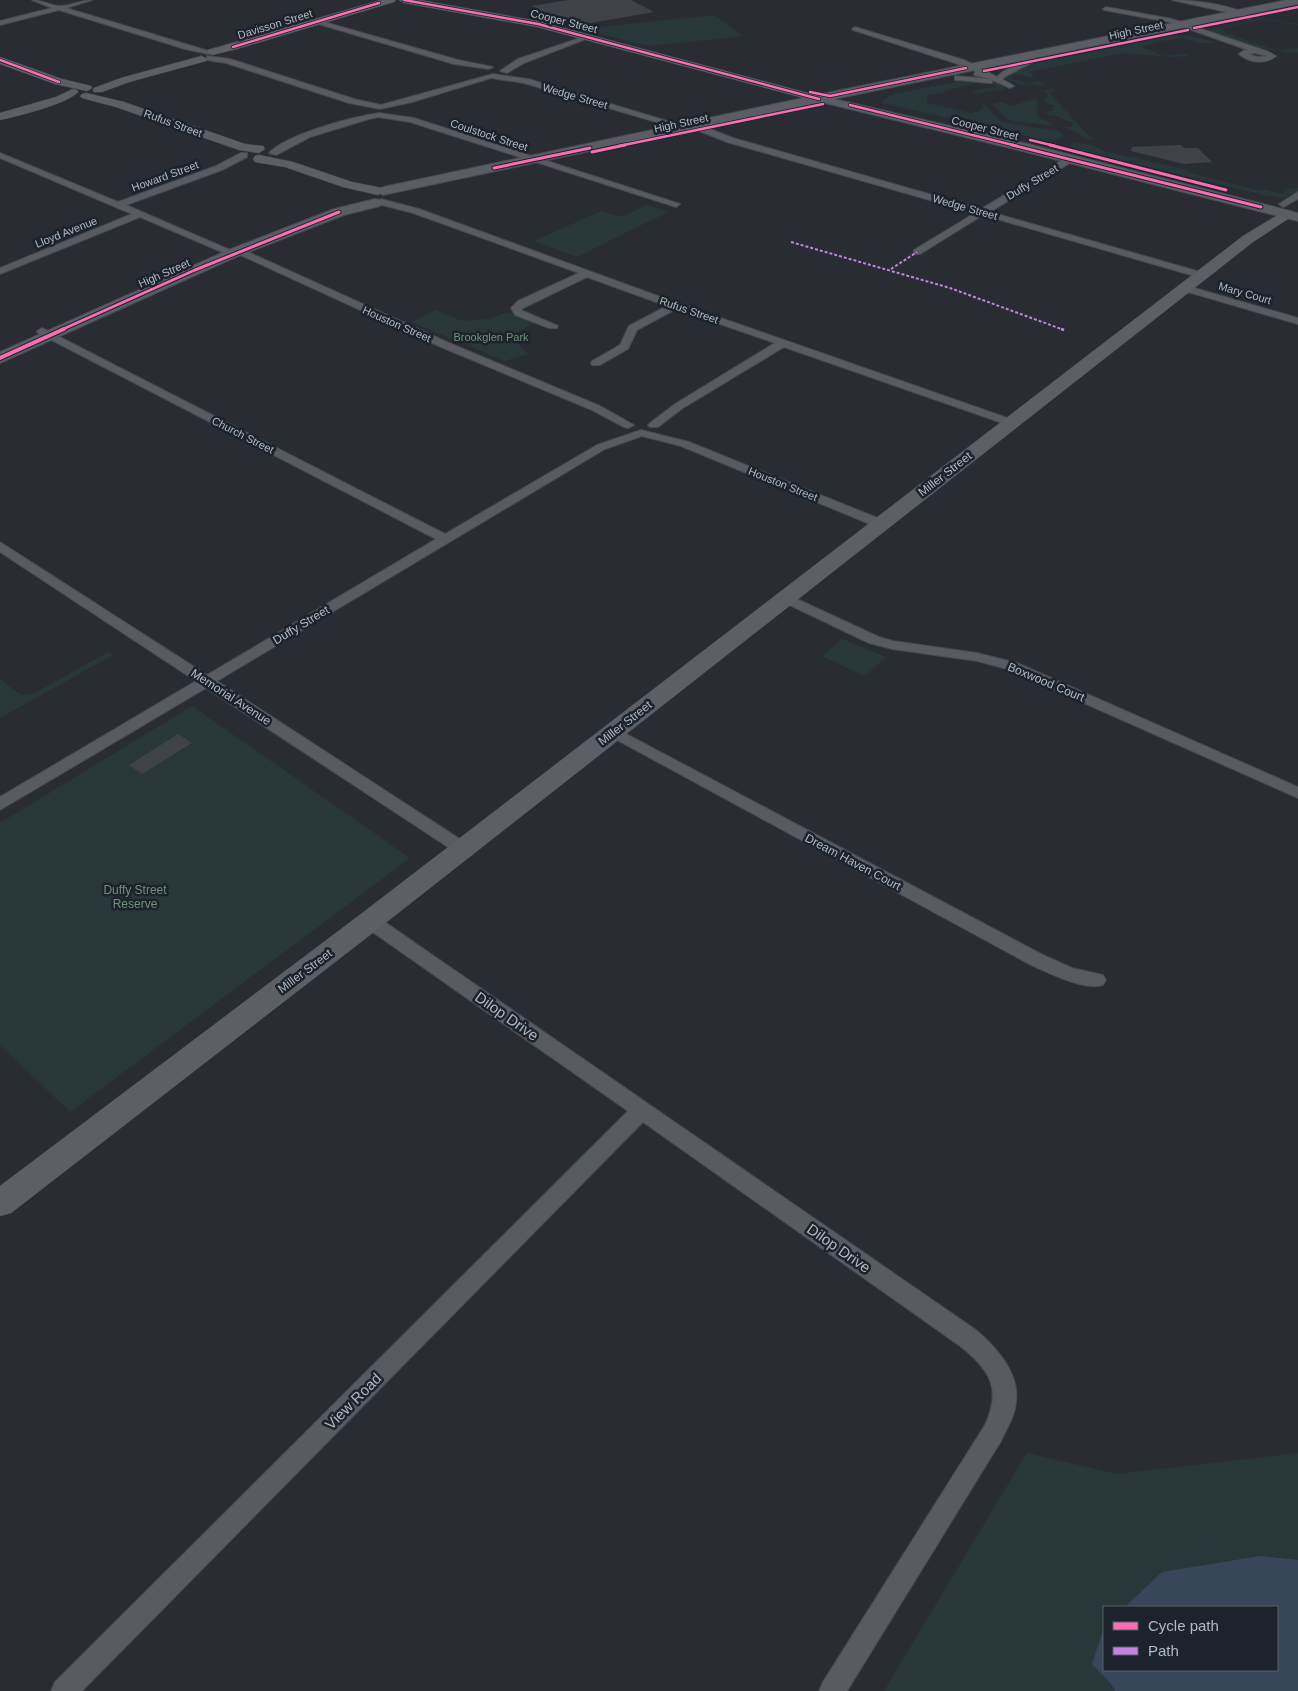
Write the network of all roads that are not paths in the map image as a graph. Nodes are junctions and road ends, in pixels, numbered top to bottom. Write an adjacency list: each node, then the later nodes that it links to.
1 (35, 0): 7 (street, Coulstock Street)
2 (89, 0): 7 (street)
3 (389, 0): 14 (street, Cooper Street); 16 (street, Davisson Street)
4 (404, 0): 14 (street, Cooper Street)
5 (1174, 0): 8 (street)
6 (1298, 1): 10 (main road, High Street)
7 (60, 7): 15 (street); 22 (street, Coulstock Street)
8 (1210, 7): 10 (street); 13 (street)
9 (1298, 7): 11 (main road, High Street)
10 (1237, 13): 11 (street); 13 (main road, High Street)
11 (1249, 17): 17 (main road, High Street)
12 (1150, 19): 17 (street); 17 (street); 20 (street)
13 (1207, 19): 17 (main road, High Street)
14 (519, 20): 19 (street, Cooper Street)
15 (0, 22)
16 (317, 22): 21 (street, Davisson Street); 29 (street)
17 (1185, 27): 20 (main road, High Street); 23 (street); 24 (street); 31 (main road, High Street)
18 (855, 29): 25 (street)
19 (588, 37): 28 (street); 43 (street, Cooper Street)
20 (1124, 37): 32 (main road, High Street)
21 (233, 47): 26 (street, Davisson Street)
22 (187, 48): 26 (street, Coulstock Street); 26 (street, Coulstock Street)
23 (1248, 51): 24 (street); 24 (street)
24 (1259, 51)
25 (934, 54): 30 (street); 32 (street); 36 (street)
26 (210, 56): 42 (street, Davisson Street); 48 (street, Coulstock Street)
27 (0, 60): 42 (street, Rufus Street)
28 (521, 61): 33 (street); 34 (street)
29 (457, 62): 33 (street); 35 (street)
30 (949, 62): 36 (street); 38 (street)
31 (1029, 62): 36 (main road, High Street); 39 (street)
32 (994, 63): 36 (main road, High Street)
33 (491, 67): 34 (street); 35 (street)
34 (504, 71): 37 (street); 40 (street, Wedge Street)
35 (478, 72): 37 (street, Wedge Street); 41 (street, Howard Street)
36 (975, 72): 38 (main road, High Street); 39 (street); 39 (street)
37 (491, 76): 40 (street, Wedge Street); 41 (street, Howard Street)
38 (927, 80): 43 (main road, High Street); 46 (main road)
39 (998, 80)
40 (525, 81): 52 (street, Wedge Street)
41 (459, 83): 44 (street, Howard Street)
42 (86, 91): 49 (street, Davisson Street); 53 (street, Rufus Street)
43 (832, 99): 45 (main road, High Street); 46 (main road, Cooper Street); 51 (main road, Cooper Street); 52 (main road, High Street)
44 (412, 100): 47 (street, Howard Street); 48 (street, Howard Street)
45 (807, 107): 51 (main road); 52 (main road, High Street)
46 (885, 107): 54 (main road, Cooper Street)
47 (393, 110): 48 (street, Coulstock Street); 50 (street, Coulstock Street)
48 (377, 111): 50 (street, Coulstock Street); 56 (street, Howard Street)
49 (0, 117)
50 (411, 120): 59 (street, Coulstock Street)
51 (942, 127): 58 (main road, Cooper Street)
52 (693, 129): 59 (main road, High Street); 68 (street, Wedge Street)
53 (226, 142): 55 (street, Rufus Street); 56 (street, Rufus Street)
54 (1051, 145): 58 (main road); 66 (main road, Cooper Street)
55 (245, 154): 56 (street); 60 (street, Howard Street)
56 (264, 154): 60 (street, Howard Street); 61 (street, Rufus Street)
57 (0, 155): 65 (street, Houston Street)
58 (1070, 159): 66 (main road, Cooper Street); 68 (street, Duffy Street)
59 (539, 161): 63 (main road, High Street); 64 (street, Coulstock Street)
60 (219, 168): 65 (street, Howard Street)
61 (336, 182): 62 (street, Rufus Street); 63 (street, Rufus Street)
62 (360, 196): 63 (main road); 70 (main road, High Street)
63 (385, 197): 67 (street, Rufus Street); 67 (street, Rufus Street); 70 (main road, High Street)
64 (676, 204)
65 (118, 205): 69 (street, Houston Street)
66 (1292, 208): 74 (street, Miller Street)
67 (416, 211): 73 (street, Rufus Street)
68 (983, 212): 71 (street, Duffy Street); 74 (street, Wedge Street)
69 (140, 214): 70 (street, Houston Street); 72 (street, Lloyd Avenue)
70 (232, 252): 78 (main road, High Street); 84 (street, Houston Street)
71 (917, 252)
72 (0, 271)
73 (587, 273): 75 (street, Rufus Street); 77 (street)
74 (1192, 281): 76 (street, Mary Court); 85 (street, Miller Street)
75 (676, 305): 79 (street, Rufus Street); 82 (street)
76 (1298, 322)
77 (554, 326)
78 (46, 333): 80 (main road, High Street); 81 (main road, High Street); 92 (street, Church Street)
79 (783, 343): 83 (street); 85 (street, Rufus Street)
80 (0, 350)
81 (0, 358)
82 (596, 363)
83 (679, 406): 86 (street)
84 (596, 408): 86 (street, Houston Street); 87 (street, Houston Street)
85 (1015, 420): 91 (street, Miller Street)
86 (647, 422): 87 (street); 88 (street, Duffy Street); 89 (street, Houston Street)
87 (627, 425): 88 (street, Houston Street); 90 (street, Duffy Street)
88 (642, 433): 89 (street, Houston Street); 90 (street, Duffy Street)
89 (685, 444): 91 (street, Houston Street)
90 (601, 447): 92 (street, Duffy Street)
91 (881, 524): 94 (street, Miller Street)
92 (445, 539): 95 (street, Duffy Street)
93 (0, 546): 95 (street, Memorial Avenue)
94 (786, 598): 96 (street, Miller Street); 97 (street, Boxwood Court)
95 (207, 681): 98 (street, Duffy Street); 99 (street, Memorial Avenue)
96 (613, 732): 99 (street, Miller Street); 101 (street, Dream Haven Court)
97 (1298, 793)
98 (0, 804)
99 (463, 849): 100 (street, Miller Street)
100 (370, 920): 102 (street, Dilop Drive); 103 (street, Miller Street)
101 (1097, 980)
102 (641, 1111): 104 (street, View Road); 105 (street, Dilop Drive)
103 (0, 1203)
104 (64, 1691)
105 (832, 1691)

